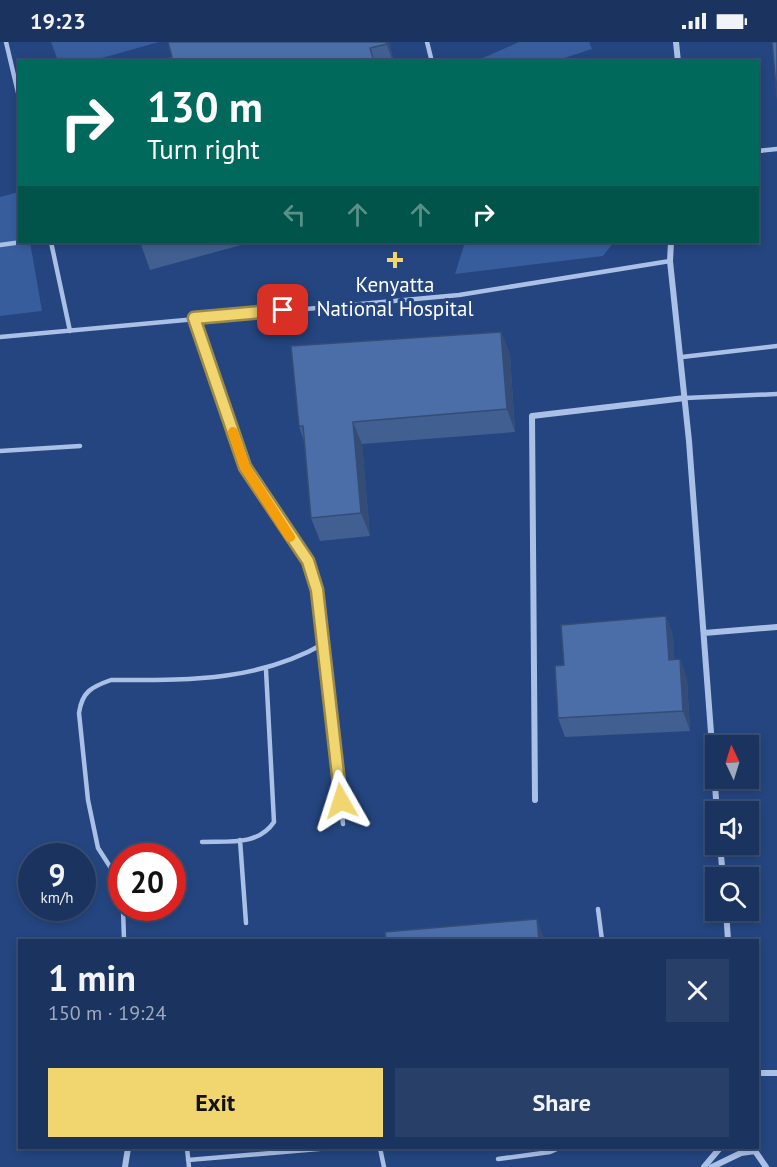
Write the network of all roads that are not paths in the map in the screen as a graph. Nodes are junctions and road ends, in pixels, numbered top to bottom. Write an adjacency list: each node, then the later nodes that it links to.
1 (6, 42): 6 (lane)
2 (426, 42): 4 (lane)
3 (676, 42): 5 (street)
4 (431, 60)
5 (678, 60)
6 (18, 93)
7 (777, 149): 8 (lane)
8 (759, 150)
9 (18, 243): 12 (lane)
10 (51, 243): 15 (lane)
11 (671, 243): 13 (street)
12 (0, 245)
13 (670, 261): 14 (lane); 18 (street)
14 (194, 318): 15 (lane); 25 (lane)
15 (70, 331): 16 (lane)
16 (0, 337)
17 (777, 346): 18 (lane)
18 (682, 357): 20 (street)
19 (777, 394): 20 (lane)
20 (685, 398): 24 (street); 27 (street)
21 (80, 446): 22 (lane)
22 (0, 451)
23 (777, 627): 24 (street)
24 (704, 633): 28 (street)
25 (325, 643): 26 (lane); 29 (lane)
26 (266, 670): 30 (lane); 32 (lane)
27 (535, 800)
28 (716, 801)
29 (343, 824)
30 (240, 840): 31 (lane); 36 (lane)
31 (202, 842)
32 (108, 864)
33 (598, 909): 38 (lane)
34 (123, 921): 37 (lane)
35 (727, 921): 39 (street)
36 (246, 923)
37 (124, 939)
38 (602, 939)
39 (728, 939)
40 (759, 1073): 41 (street)
41 (777, 1073)
42 (129, 1149): 50 (street)
43 (187, 1149): 49 (lane)
44 (318, 1149): 49 (lane)
45 (380, 1149): 52 (lane)
46 (557, 1149): 48 (lane)
47 (719, 1149): 53 (street)
48 (498, 1159)
49 (188, 1160): 51 (lane)
50 (125, 1167)
51 (189, 1167)
52 (384, 1167)
53 (704, 1167)
54 (712, 1167): 55 (street)
55 (766, 1167)

